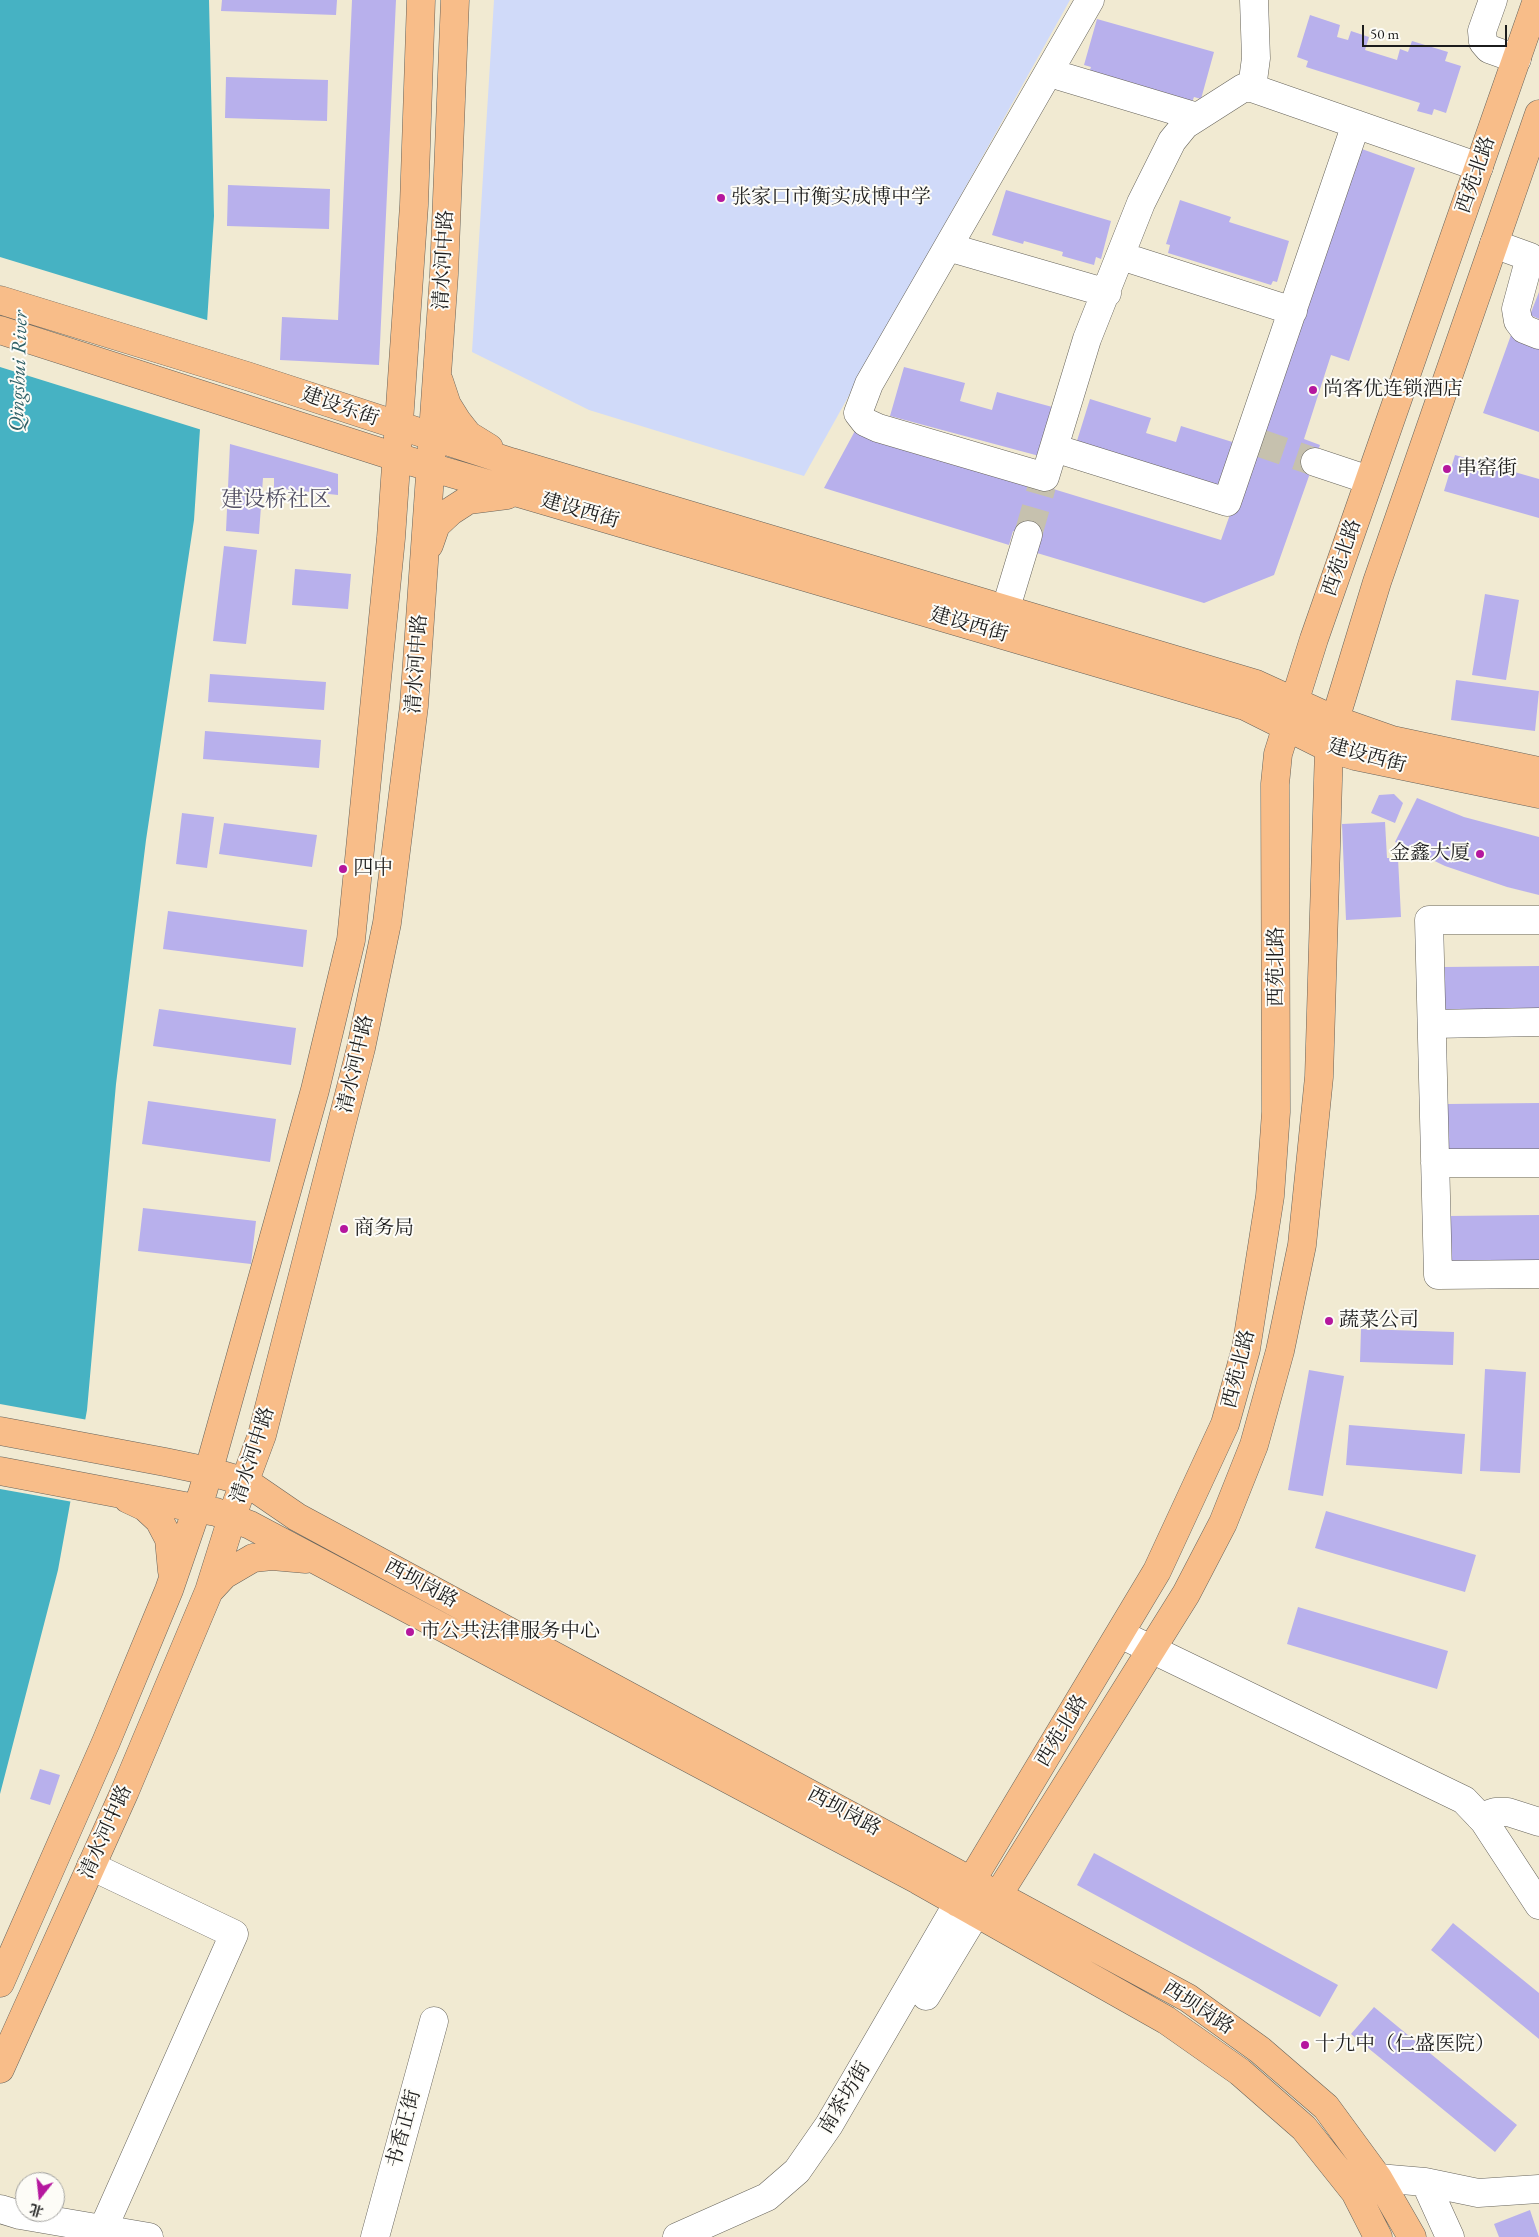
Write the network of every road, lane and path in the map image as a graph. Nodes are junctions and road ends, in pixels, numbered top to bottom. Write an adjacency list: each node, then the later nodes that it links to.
1 (421, 0): 24 (main road, 清水河中路)
2 (455, 0): 25 (main road, 清水河中路)
3 (1090, 0): 8 (street)
4 (1254, 0): 9 (street)
5 (1493, 0): 7 (street)
6 (1538, 0): 7 (main road, 西苑北路)
7 (1517, 59): 13 (main road, 西苑北路)
8 (1050, 73): 11 (street); 15 (street)
9 (1252, 88): 11 (street); 12 (street)
10 (1539, 114): 14 (main road, 西苑北路)
11 (1197, 117): 17 (street)
12 (1356, 124): 13 (street); 20 (street)
13 (1479, 167): 35 (main road, 西苑北路)
14 (1494, 244): 16 (street); 42 (main road, 西苑北路)
15 (948, 247): 18 (street); 30 (street)
16 (1535, 252): 21 (street)
17 (1121, 256): 18 (street); 20 (street)
18 (1107, 293): 30 (street)
19 (0, 300): 26 (main road, 建设东街)
20 (1293, 311): 30 (street)
21 (1528, 317): 23 (street)
22 (0, 330): 28 (main road, 建设东街)
23 (1539, 335)
24 (403, 370): 26 (main road); 27 (main road, 清水河中路)
25 (437, 376): 29 (main road, 清水河中路); 32 (main road)
26 (331, 404): 27 (main road, 建设东街)
27 (399, 427): 29 (main road, 建设东街); 31 (main road, 清水河中路)
28 (329, 435): 31 (main road, 建设东街); 37 (main road)
29 (433, 437): 32 (main road, 建设西街); 34 (main road, 清水河中路)
30 (1054, 448)
31 (396, 457): 34 (main road, 建设西街); 37 (main road, 清水河中路)
32 (511, 462): 40 (main road, 建设西街)
33 (1314, 462): 35 (street)
34 (431, 467): 36 (main road, 建设西街); 39 (main road, 清水河中路)
35 (1369, 480): 41 (main road, 西苑北路)
36 (524, 495): 39 (main road); 43 (main road, 建设西街)
37 (393, 512): 53 (main road, 清水河中路)
38 (1028, 535): 40 (street)
39 (425, 556): 55 (main road, 清水河中路)
40 (1005, 611): 41 (main road, 建设西街)
41 (1294, 700): 42 (main road, 建设西街); 43 (main road, 西苑北路)
42 (1335, 720): 44 (main road, 西苑北路); 45 (main road, 建设西街)
43 (1286, 725): 44 (main road, 建设西街); 64 (main road, 西苑北路)
44 (1328, 748): 46 (main road, 建设西街); 65 (main road, 西苑北路)
45 (1539, 771)
46 (1539, 794)
47 (1539, 920): 49 (street)
48 (1539, 1022): 49 (street)
49 (1432, 1024): 50 (street)
50 (1436, 1163): 51 (street); 52 (street)
51 (1539, 1163)
52 (1539, 1274)
53 (223, 1424): 56 (main road); 59 (main road, 清水河中路)
54 (0, 1431): 56 (main road)
55 (262, 1435): 59 (main road, 清水河中路); 60 (main road)
56 (165, 1462): 59 (main road)
57 (0, 1471): 58 (main road)
58 (104, 1489): 59 (main road); 62 (main road)
59 (221, 1495): 60 (main road, 西坝岗路); 61 (main road, 西坝岗路); 62 (main road, 清水河中路); 63 (main road, 清水河中路)
60 (297, 1517): 70 (main road, 西坝岗路)
61 (320, 1561): 63 (main road); 70 (main road, 西坝岗路)
62 (172, 1580): 72 (main road, 清水河中路)
63 (209, 1591): 68 (main road, 清水河中路)
64 (1120, 1634): 65 (street); 70 (main road, 西苑北路)
65 (1152, 1649): 66 (street); 69 (main road, 西苑北路)
66 (1480, 1817): 67 (street); 71 (street)
67 (1539, 1822)
68 (91, 1866): 74 (main road, 清水河中路); 81 (street)
69 (998, 1895): 70 (main road, 西苑北路); 75 (main road, 西坝岗路)
70 (969, 1899): 77 (main road, 西坝岗路); 85 (street, 南茶坊街); 86 (street, 南茶坊街)
71 (1539, 1905)
72 (0, 1983)
73 (434, 2021): 84 (street, 书香正街)
74 (0, 2069)
75 (1378, 2178): 76 (street); 77 (street); 88 (main road, 西坝岗路)
76 (1425, 2182): 78 (street); 89 (street)
77 (1355, 2192): 87 (main road, 西坝岗路)
78 (1538, 2192)
79 (0, 2209): 81 (street)
80 (0, 2224): 82 (street)
81 (103, 2229): 83 (street)
82 (64, 2237)
83 (149, 2237)
84 (375, 2237)
85 (677, 2237)
86 (712, 2237)
87 (1378, 2237)
88 (1412, 2237)
89 (1450, 2237)

